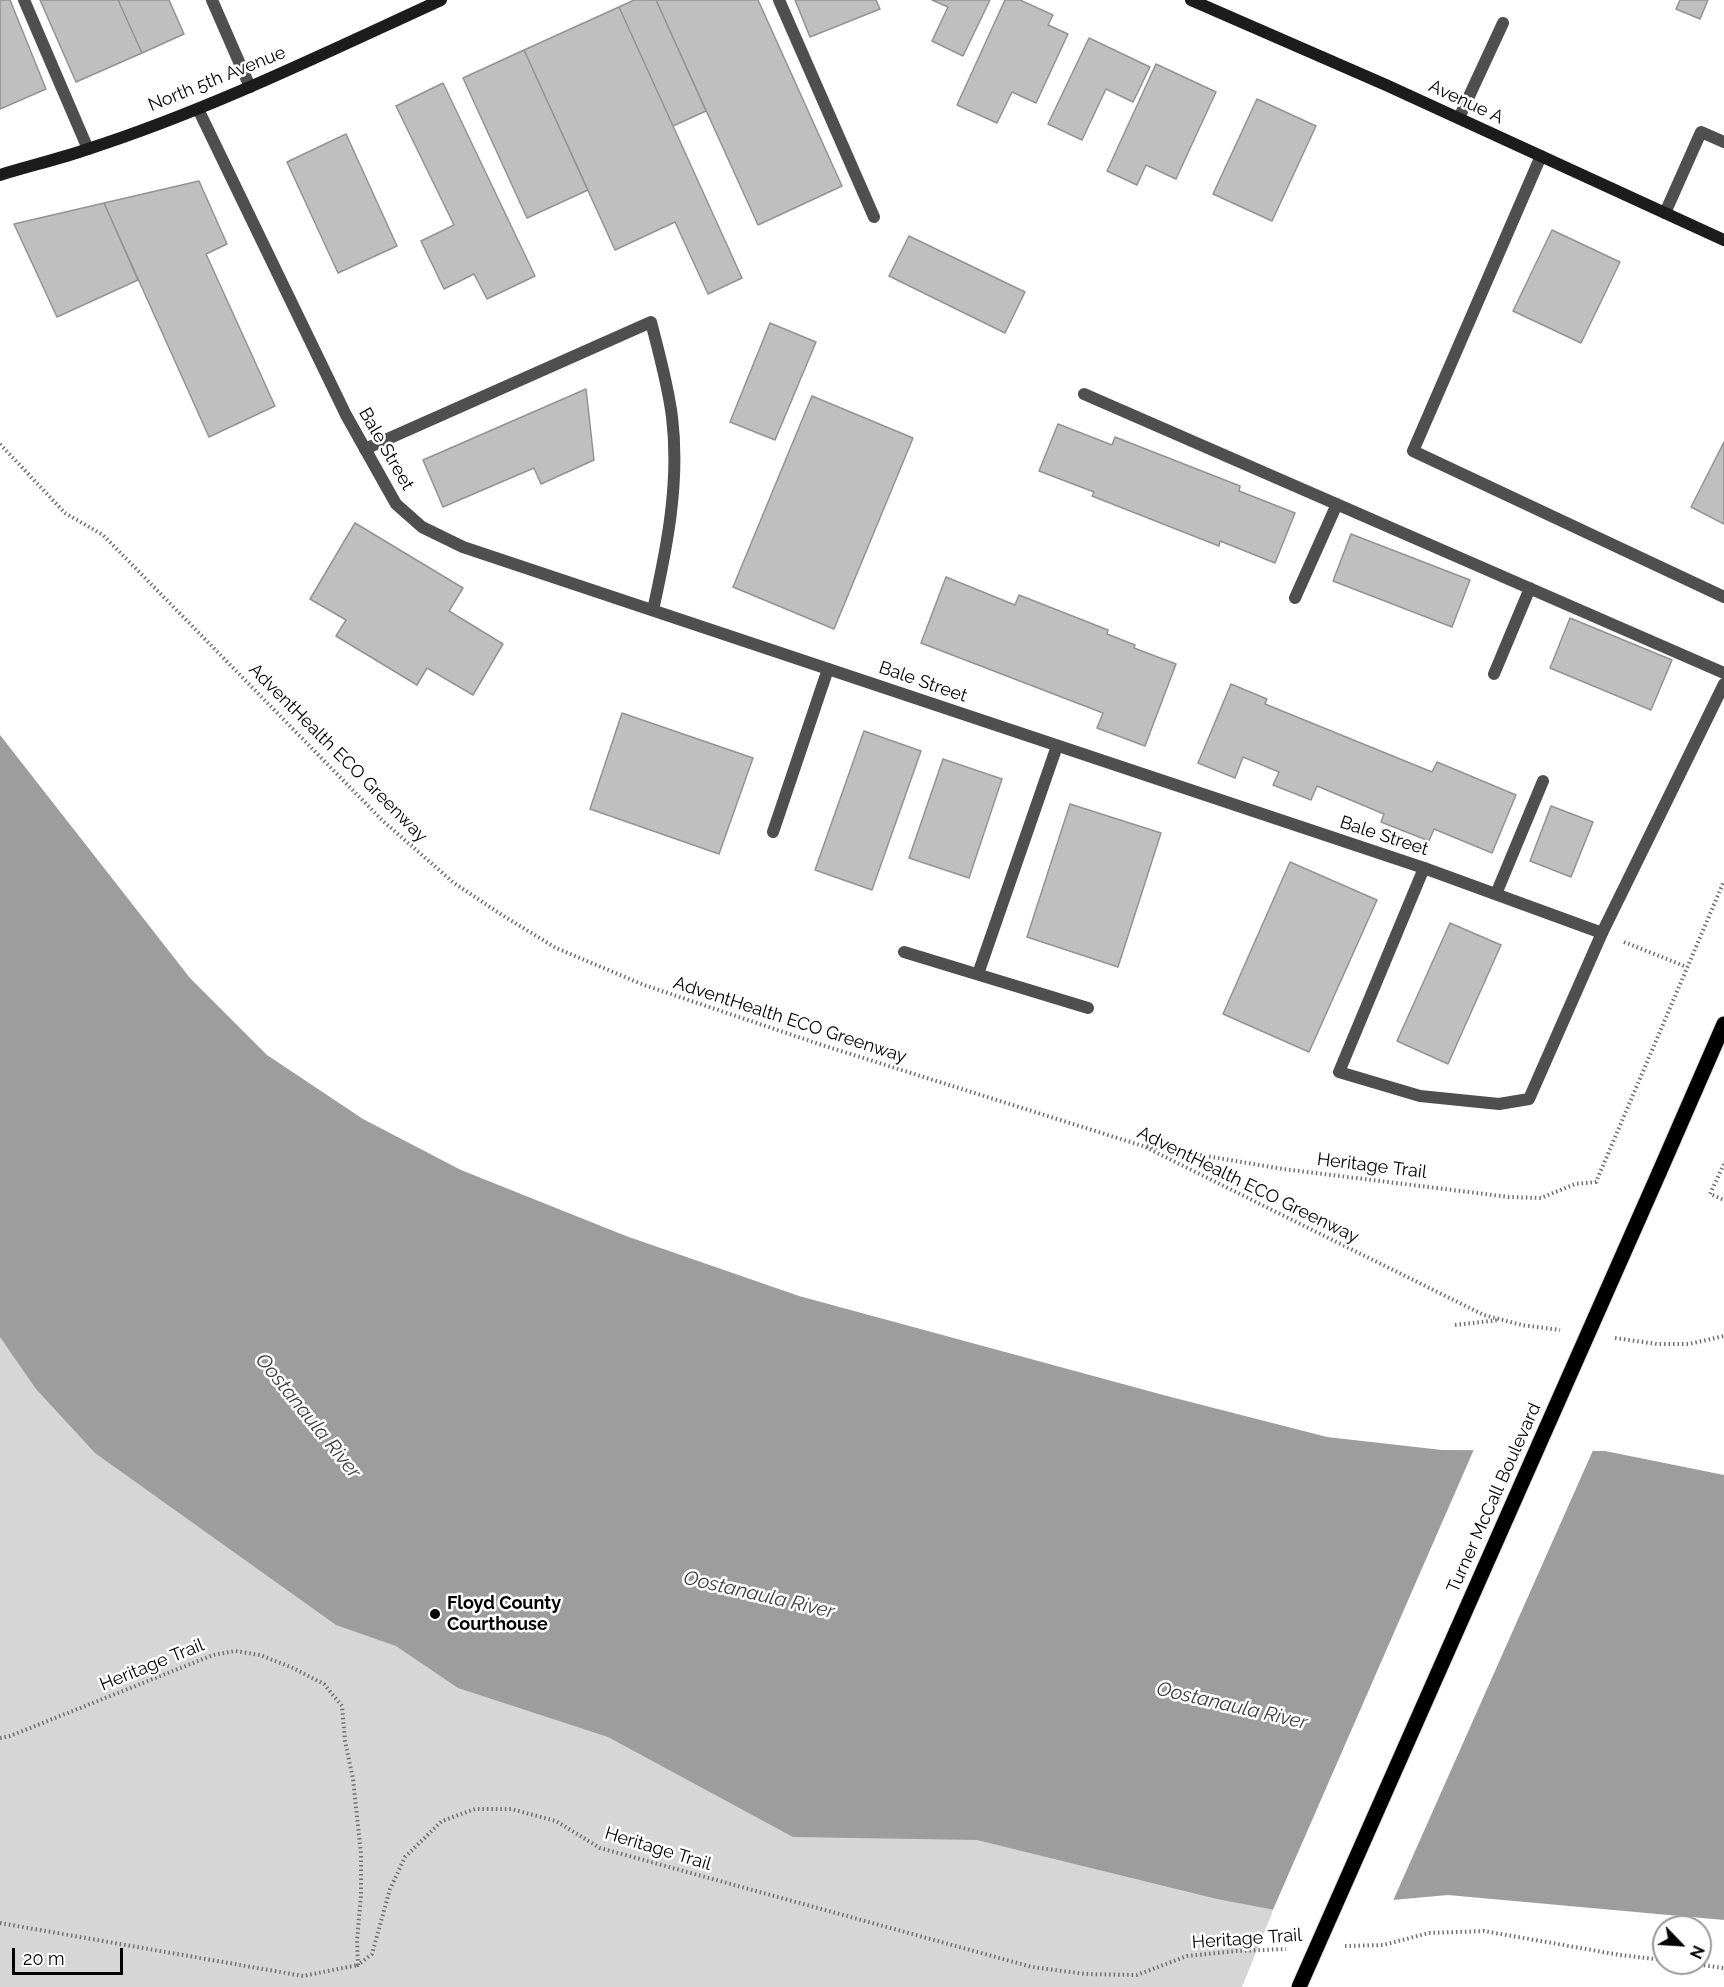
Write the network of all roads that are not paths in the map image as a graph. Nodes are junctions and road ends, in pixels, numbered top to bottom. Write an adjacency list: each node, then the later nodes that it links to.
1 (24, 0): 11 (street)
2 (212, 0): 7 (street)
3 (441, 0): 7 (street, North 5th Avenue)
4 (779, 0): 15 (street)
5 (1191, 0): 9 (street, Avenue A)
6 (1503, 23): 9 (street)
7 (250, 87): 8 (street, North 5th Avenue)
8 (198, 109): 11 (street, North 5th Avenue); 18 (street, Bale Street)
9 (1459, 118): 12 (street, Avenue A)
10 (1724, 142): 14 (street)
11 (88, 150): 13 (street, North 5th Avenue)
12 (1540, 156): 14 (street, Avenue A); 21 (street)
13 (0, 175)
14 (1665, 213): 16 (street, Avenue A)
15 (874, 217)
16 (1724, 240)
17 (1084, 394): 19 (street)
18 (365, 449): 23 (street, Bale Street); 23 (street)
19 (1337, 504): 20 (street); 22 (street)
20 (1530, 588): 25 (street); 26 (street)
21 (1724, 597)
22 (1295, 598)
23 (653, 610): 24 (street, Bale Street)
24 (828, 669): 28 (street, Bale Street); 30 (street)
25 (1724, 673)
26 (1494, 674)
27 (1724, 684): 33 (street)
28 (1057, 746): 31 (street, Bale Street); 35 (street)
29 (1543, 780): 32 (street)
30 (773, 832)
31 (1424, 868): 32 (street, Bale Street); 33 (street)
32 (1496, 894): 33 (street, Bale Street)
33 (1602, 933)
34 (904, 952): 35 (street)
35 (978, 974): 36 (street)
36 (1088, 1008)
37 (1724, 1024): 38 (main road, Turner McCall Boulevard, bridge)
38 (1299, 1987)

